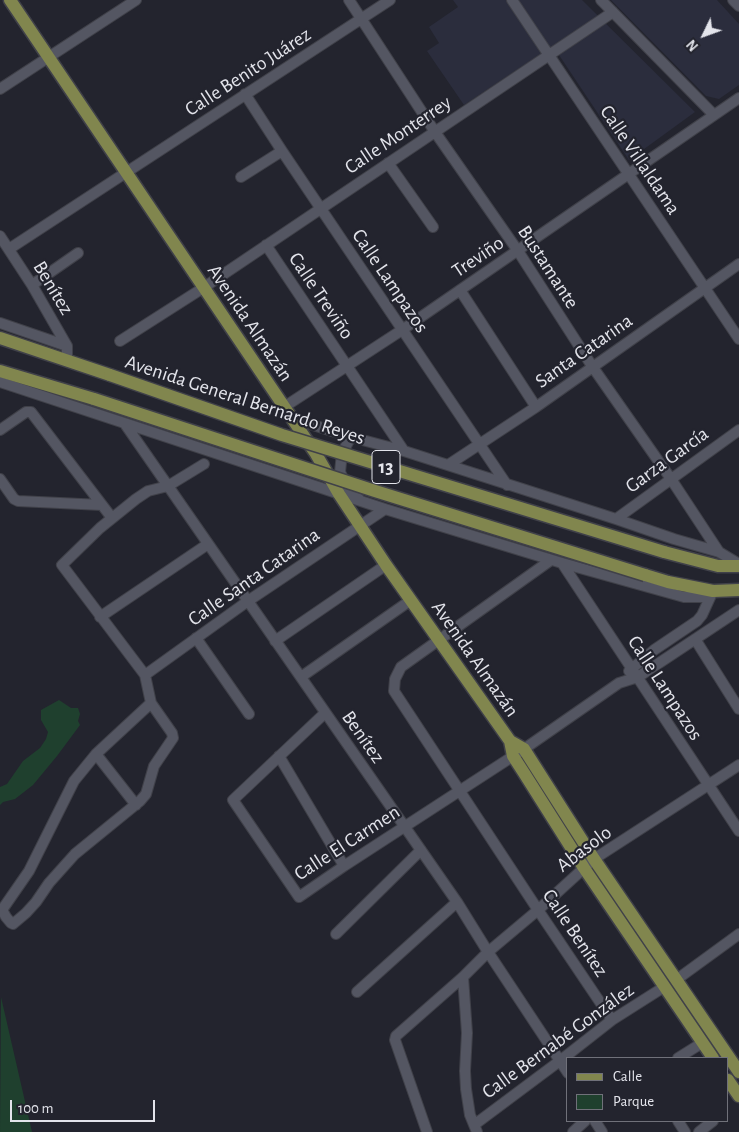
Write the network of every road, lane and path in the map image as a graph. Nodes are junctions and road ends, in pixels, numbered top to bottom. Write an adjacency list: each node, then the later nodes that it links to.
1 (10, 0): 12 (main road, Avenida Almazán)
2 (136, 0): 12 (street)
3 (350, 0): 10 (street, Bustamante)
4 (390, 0): 10 (street, Calle Benito Juárez)
5 (512, 0): 11 (street, Calle Villaldama)
6 (600, 0): 9 (street)
7 (733, 0): 8 (street)
8 (739, 6)
9 (613, 12): 11 (street, Calle Monterrey); 16 (street)
10 (362, 18): 14 (street, Calle Benito Juárez); 17 (street, Bustamante)
11 (548, 56): 17 (street, Calle Monterrey); 21 (street, Calle Villaldama)
12 (49, 57): 13 (street); 20 (main road, Avenida Almazán)
13 (0, 89)
14 (246, 94): 18 (street, Calle Lampazos); 20 (street, Calle Benito Juárez)
15 (739, 98): 16 (street, Treviño)
16 (714, 115): 21 (street, Treviño)
17 (435, 132): 19 (street, Calle Monterrey); 28 (street, Bustamante)
18 (282, 151): 22 (street); 23 (street, Calle Lampazos)
19 (388, 163): 23 (street, Calle Monterrey); 24 (street)
20 (126, 173): 27 (street, Calle Benito Juárez); 32 (main road, Avenida Almazán)
21 (628, 173): 28 (street, Treviño); 33 (street, Calle Villaldama)
22 (241, 177)
23 (321, 208): 26 (street, Calle Monterrey); 36 (street, Calle Lampazos)
24 (433, 227)
25 (0, 236): 27 (street, Benítez)
26 (266, 245): 32 (street, Calle Monterrey); 42 (street, Calle Treviño)
27 (9, 249): 31 (street, Benítez)
28 (518, 251): 34 (street, Treviño); 43 (street, Bustamante)
29 (78, 253): 31 (street)
30 (739, 264): 33 (street, Santa Catarina)
31 (32, 285): 40 (street, Benítez)
32 (203, 288): 39 (street, Calle Monterrey); 46 (main road, Avenida Almazán)
33 (704, 288): 38 (street, Calle Villaldama); 43 (street, Santa Catarina)
34 (460, 290): 36 (street, Treviño); 45 (street)
35 (0, 323): 40 (street)
36 (402, 330): 42 (street, Treviño); 51 (street, Calle Lampazos)
37 (0, 338): 41 (main road, Avenida General Bernardo Reyes / 13)
38 (739, 339)
39 (120, 341)
40 (67, 346): 41 (street, Benítez)
41 (67, 361): 71 (main road, Avenida General Bernardo Reyes / 13, bridge)
42 (348, 366): 46 (street, Treviño); 52 (street)
43 (592, 366): 45 (street, Santa Catarina); 56 (street, Bustamante)
44 (1, 376): 47 (street); 73 (main road, 13, bridge)
45 (536, 407): 51 (street, Santa Catarina)
46 (288, 412): 50 (street); 59 (main road, Avenida Almazán)
47 (125, 424): 58 (street, Benítez); 59 (street)
48 (0, 430): 61 (street)
49 (739, 430): 56 (street, Garza García)
50 (351, 437): 52 (street); 60 (street)
51 (480, 445): 54 (street, Santa Catarina); 57 (street, Calle Lampazos)
52 (404, 451): 54 (street)
53 (204, 464): 58 (street)
54 (448, 465): 57 (street)
55 (0, 479): 61 (street)
56 (671, 479): 64 (street, Garza García); 67 (street, Bustamante)
57 (507, 485): 64 (street)
58 (168, 486): 63 (street); 66 (street, Benítez)
59 (339, 494): 60 (street); 65 (main road, Avenida Almazán)
60 (365, 503): 62 (street)
61 (102, 505): 63 (street)
62 (384, 509): 65 (street, Calle Santa Catarina); 68 (street)
63 (112, 518): 77 (street)
64 (616, 519): 67 (street)
65 (360, 526): 70 (main road, Avenida Almazán); 75 (street, Calle Santa Catarina)
66 (208, 544): 75 (street, Benítez); 77 (street)
67 (719, 552): 71 (street)
68 (551, 560): 69 (street); 79 (street)
69 (562, 563): 73 (street); 82 (street, Calle Lampazos)
70 (386, 565): 74 (main road, Avenida Almazán); 81 (street)
71 (739, 565)
72 (739, 590): 73 (main road, 13)
73 (712, 591): 82 (street)
74 (411, 600): 79 (main road, Avenida Almazán); 84 (street)
75 (248, 601): 78 (street, Calle Santa Catarina); 81 (street, Benítez)
76 (739, 610): 80 (street)
77 (100, 617): 83 (street)
78 (196, 638): 83 (street, Calle Santa Catarina); 90 (street)
79 (440, 640): 91 (main road, Avenida Almazán); 98 (street, Calle Benítez)
80 (695, 640): 85 (street); 88 (street)
81 (276, 641): 84 (street, Benítez)
82 (632, 668): 85 (street, Calle Lampazos); 86 (street)
83 (145, 676): 87 (street)
84 (301, 677): 89 (street, Benítez)
85 (638, 677): 86 (street); 97 (street, Calle Lampazos)
86 (619, 683): 92 (street, Calle El Carmen)
87 (151, 703): 93 (street); 99 (street)
88 (739, 709)
89 (325, 713): 94 (street); 100 (street, Benítez)
90 (249, 714)
91 (510, 741): 92 (main road, Avenida Almazán); 95 (main road, Avenida Almazán)
92 (524, 749): 95 (street, Calle El Carmen); 103 (main road, Avenida Almazán)
93 (96, 754): 99 (street); 99 (street)
94 (278, 756): 104 (street); 104 (street, Calle El Carmen)
95 (513, 756): 98 (street, Calle El Carmen); 105 (main road, Avenida Almazán)
96 (739, 765): 97 (street, Abasolo)
97 (707, 785): 101 (street, Calle Lampazos); 103 (street, Abasolo)
98 (460, 790): 100 (street, Calle El Carmen); 107 (street, Calle Benítez)
99 (136, 805)
100 (405, 826): 102 (street, Benítez); 104 (street, Calle El Carmen)
101 (739, 831)
102 (421, 850): 106 (street, Benítez); 108 (street)
103 (594, 859): 105 (street, Abasolo); 112 (main road, Avenida Almazán)
104 (344, 866)
105 (584, 868): 107 (street, Abasolo); 113 (main road, Avenida Almazán)
106 (457, 902): 110 (street, Benítez); 114 (street)
107 (538, 910): 110 (street, Abasolo); 115 (street, Calle Benítez)
108 (336, 934)
109 (739, 934): 112 (street)
110 (488, 952): 111 (street, Abasolo); 122 (street, Benítez)
111 (463, 977): 130 (street); 131 (street, Abasolo)
112 (676, 980): 117 (main road, Avenida Almazán)
113 (664, 987): 115 (street, Calle Bernabé González); 116 (main road, Avenida Almazán)
114 (357, 992)
115 (612, 1020): 122 (street, Calle Bernabé González)
116 (702, 1043): 118 (street); 119 (main road, Avenida Almazán)
117 (724, 1050): 121 (main road, Avenida Almazán); 123 (street)
118 (680, 1057)
119 (712, 1057)
120 (729, 1057): 125 (main road, Avenida Almazán)
121 (729, 1057)
122 (561, 1060): 124 (street, Benítez); 130 (street, Calle Bernabé González)
123 (739, 1062)
124 (566, 1069)
125 (739, 1072)
126 (729, 1081): 127 (main road)
127 (739, 1096)
128 (584, 1122): 132 (street)
129 (713, 1122): 133 (street)
130 (475, 1128)
131 (428, 1132)
132 (573, 1132)
133 (699, 1132)

